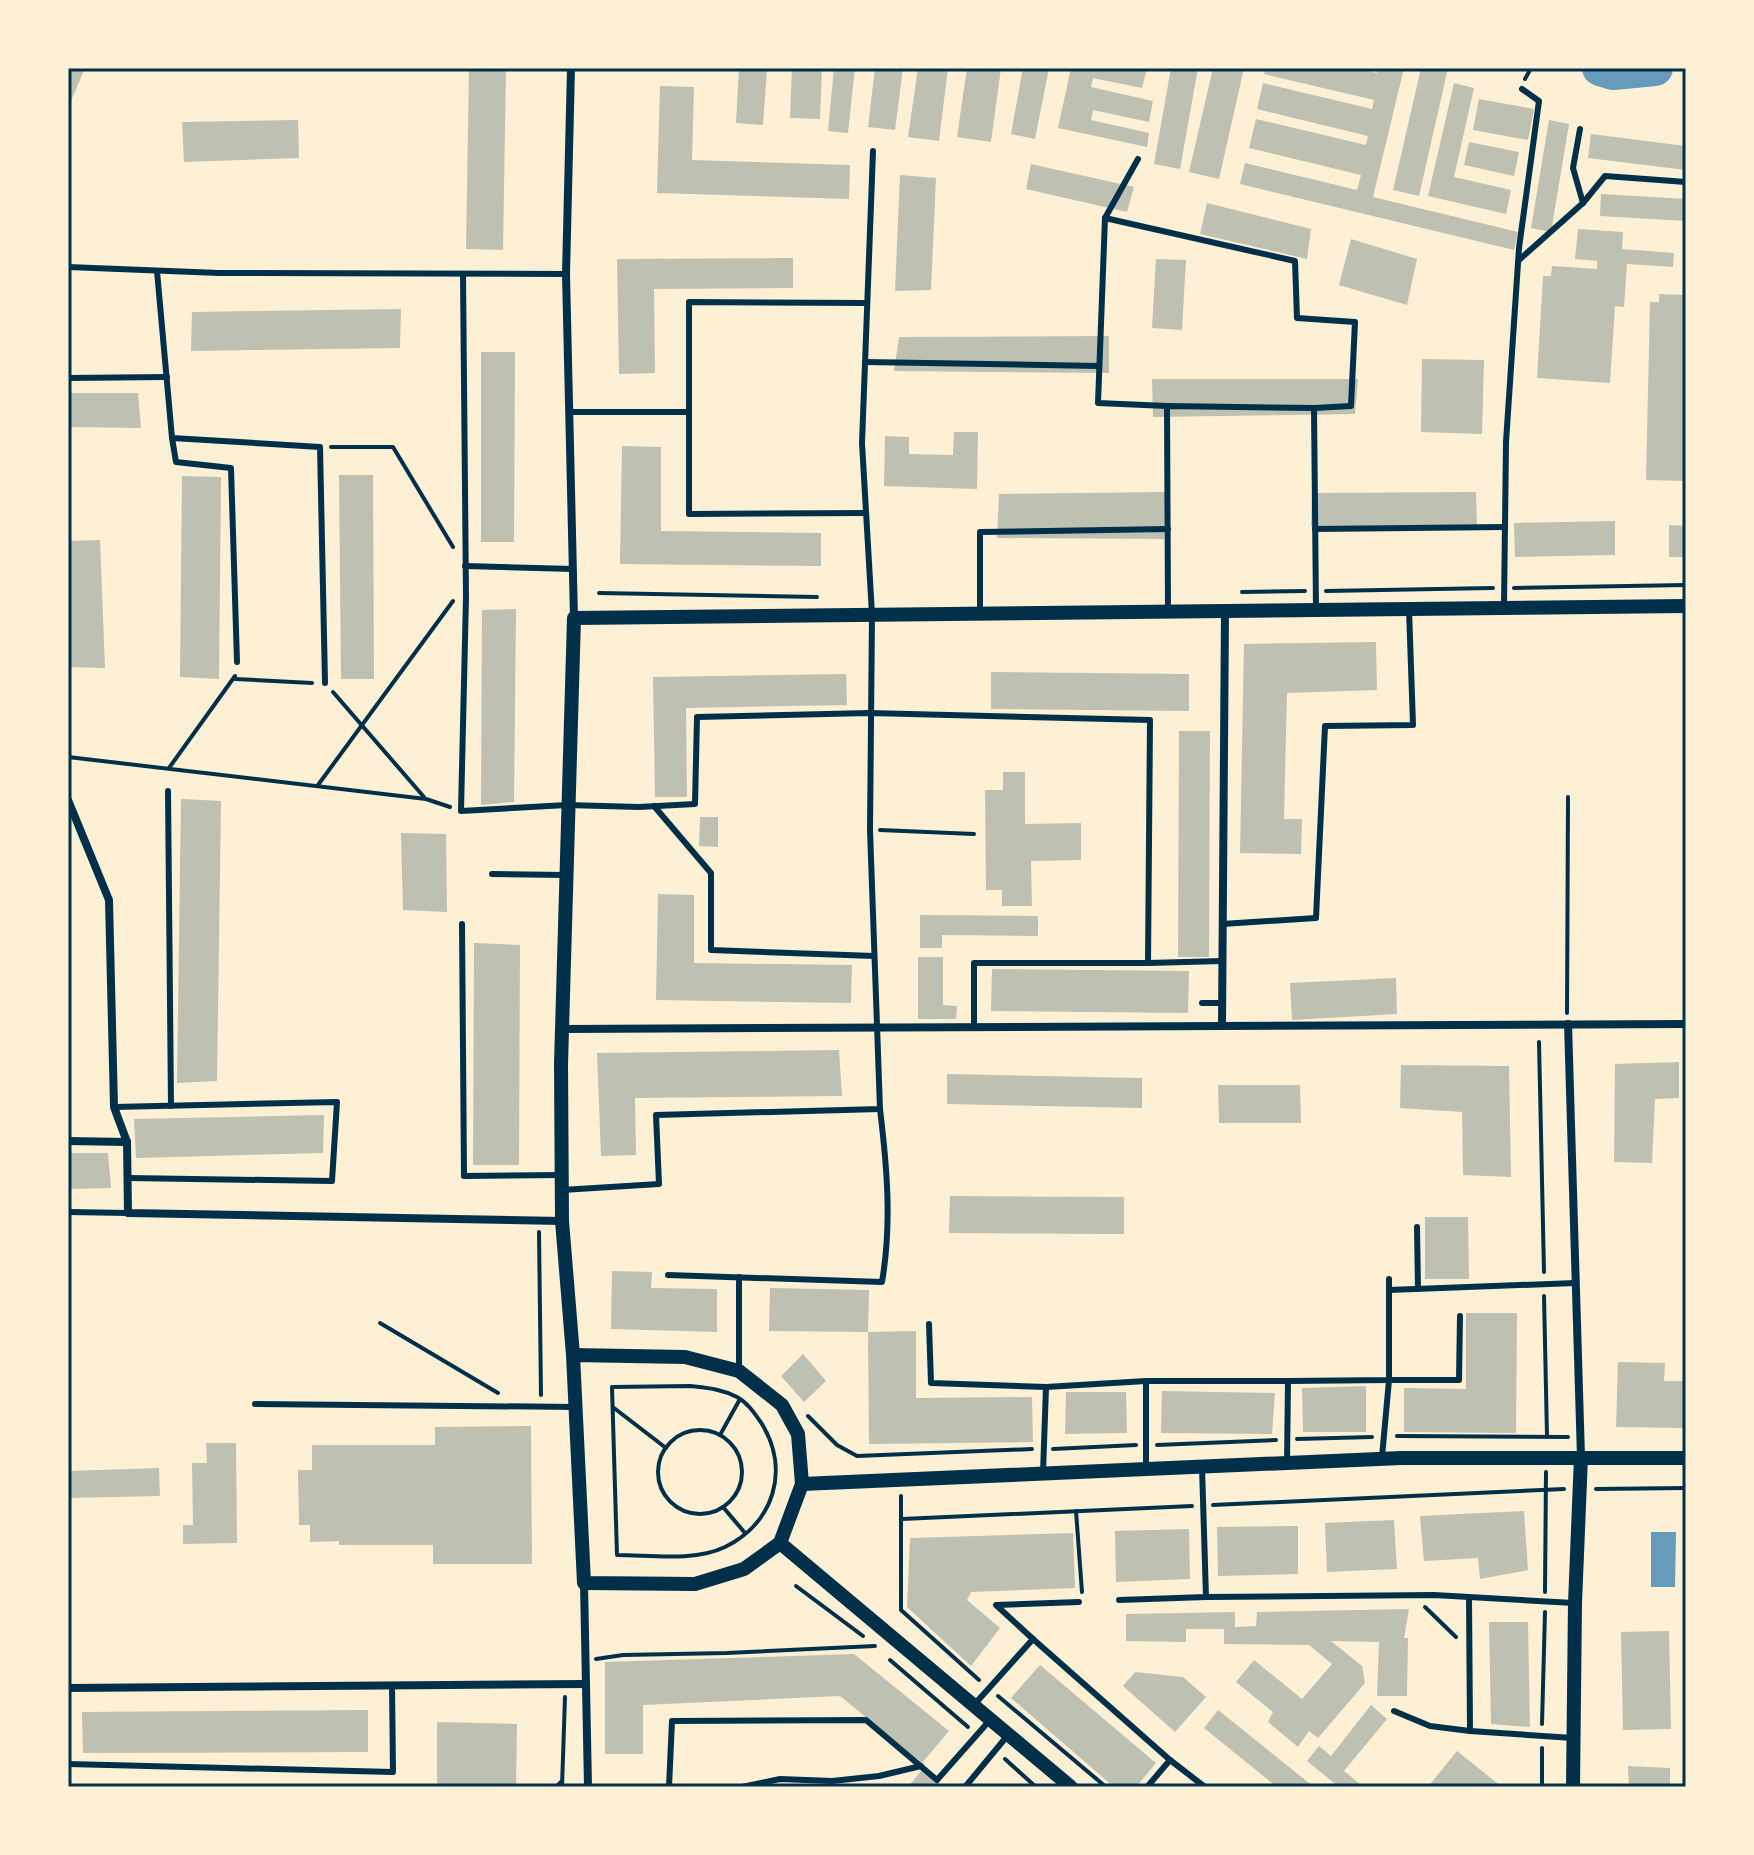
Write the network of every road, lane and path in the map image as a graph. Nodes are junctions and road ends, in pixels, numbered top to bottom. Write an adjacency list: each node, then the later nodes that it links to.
1 (571, 68): 13 (street)
2 (1522, 89): 9 (lane)
3 (1580, 129): 7 (lane)
4 (873, 151): 14 (lane)
5 (1138, 159): 8 (lane)
6 (1686, 182): 7 (lane)
7 (1583, 203): 9 (lane)
8 (1105, 218): 16 (lane); 20 (lane)
9 (1519, 260): 26 (lane)
10 (68, 267): 11 (lane)
11 (157, 271): 12 (lane); 17 (lane)
12 (463, 274): 13 (lane); 29 (lane)
13 (566, 274): 21 (street)
14 (867, 303): 15 (lane); 22 (lane)
15 (865, 362): 16 (lane); 25 (lane)
16 (1099, 366): 19 (lane)
17 (167, 377): 18 (lane); 23 (lane)
18 (68, 378)
19 (1167, 406): 20 (lane); 27 (lane)
20 (1314, 408): 28 (lane)
21 (569, 412): 22 (lane); 30 (street)
22 (689, 412): 25 (lane)
23 (172, 438): 24 (lane); 47 (lane)
24 (320, 447): 29 (path); 48 (lane)
25 (866, 513): 45 (lane)
26 (1505, 527): 28 (lane); 33 (lane)
27 (1168, 529): 42 (lane); 44 (lane)
28 (1315, 529): 34 (lane)
29 (465, 566): 30 (lane); 31 (lane)
30 (573, 569): 46 (street)
31 (465, 583): 50 (path); 60 (lane)
32 (1686, 585): 33 (path)
33 (1504, 588): 34 (path); 39 (lane)
34 (1316, 591): 35 (path); 41 (lane)
35 (1242, 592)
36 (599, 593): 37 (path)
37 (823, 597)
38 (1686, 606): 39 (street)
39 (1504, 608): 40 (street)
40 (1409, 609): 41 (street); 66 (lane)
41 (1316, 610): 43 (street)
42 (1168, 611): 43 (street); 44 (street)
43 (1225, 611): 66 (street)
44 (980, 613): 45 (street)
45 (872, 614): 46 (street); 49 (lane)
46 (574, 618): 58 (street)
47 (237, 662)
48 (325, 683): 50 (path); 52 (path)
49 (870, 713): 59 (lane); 61 (lane); 69 (lane)
50 (361, 726): 53 (path); 56 (path)
51 (68, 757): 52 (path)
52 (169, 768): 53 (path)
53 (318, 786): 56 (path)
54 (168, 791): 79 (lane)
55 (1568, 797): 72 (path)
56 (426, 799): 60 (path)
57 (68, 800): 80 (street)
58 (567, 805): 59 (lane); 60 (lane); 64 (street)
59 (654, 806): 67 (lane)
60 (461, 811)
61 (870, 830): 62 (path); 67 (lane)
62 (974, 834)
63 (492, 874): 64 (lane)
64 (565, 875): 77 (street)
65 (462, 924): 85 (lane)
66 (1222, 924): 68 (street)
67 (874, 956): 76 (lane)
68 (1222, 961): 69 (lane); 71 (street)
69 (1148, 963): 75 (lane)
70 (1202, 1003): 71 (lane)
71 (1222, 1003): 74 (street)
72 (1568, 1024): 73 (street); 74 (street); 94 (street)
73 (1686, 1024)
74 (1222, 1025): 75 (street)
75 (974, 1027): 76 (street)
76 (876, 1028): 77 (street); 81 (lane)
77 (563, 1029): 85 (street)
78 (1539, 1042): 95 (path)
79 (171, 1106): 80 (lane); 84 (lane)
80 (114, 1107): 83 (street)
81 (880, 1109): 85 (lane); 92 (lane)
82 (68, 1141): 83 (street)
83 (127, 1142): 84 (street)
84 (129, 1178): 87 (street)
85 (562, 1182): 89 (street)
86 (68, 1212): 87 (lane)
87 (128, 1213): 88 (street)
88 (538, 1221): 89 (street); 110 (path)
89 (562, 1221): 101 (street)
90 (1417, 1227): 96 (lane)
91 (668, 1275): 92 (lane)
92 (739, 1277): 102 (lane)
93 (1389, 1279): 97 (lane)
94 (1575, 1283): 95 (lane); 117 (street)
95 (1544, 1284): 96 (lane); 116 (path)
96 (1418, 1289): 97 (lane)
97 (1389, 1290): 103 (lane)
98 (1460, 1316): 103 (lane)
99 (380, 1323): 109 (path)
100 (929, 1324): 106 (lane)
101 (573, 1355): 102 (street); 111 (street)
102 (739, 1371): 132 (street)
103 (1389, 1380): 105 (lane); 115 (lane)
104 (1146, 1381): 105 (lane); 106 (lane); 119 (lane)
105 (1288, 1381): 118 (lane)
106 (1046, 1387): 121 (lane)
107 (740, 1399): 112 (path); 114 (path); 140 (path)
108 (255, 1404): 109 (lane)
109 (520, 1407): 110 (lane)
110 (541, 1407): 111 (lane)
111 (576, 1407): 142 (street)
112 (614, 1408): 120 (path); 140 (path)
113 (804, 1411): 122 (path)
114 (720, 1435): 120 (path); 137 (path)
115 (1384, 1436): 116 (path); 118 (path); 126 (lane)
116 (1547, 1436): 117 (path); 124 (path)
117 (1580, 1437): 123 (street)
118 (1288, 1440): 119 (path); 127 (lane)
119 (1145, 1445): 121 (path); 129 (lane)
120 (666, 1448): 137 (path)
121 (1044, 1449): 122 (path); 130 (lane)
122 (898, 1454): 131 (path)
123 (1581, 1457): 124 (street); 125 (street); 134 (street)
124 (1547, 1458): 126 (street); 135 (path)
125 (1686, 1458)
126 (1382, 1459): 127 (street)
127 (1287, 1463): 128 (street)
128 (1202, 1467): 129 (street); 136 (lane)
129 (1146, 1469): 130 (street)
130 (1043, 1473): 131 (street)
131 (900, 1480): 132 (street); 139 (path)
132 (802, 1484): 141 (street)
133 (1686, 1488): 134 (path)
134 (1580, 1489): 135 (path); 150 (street)
135 (1545, 1490): 136 (path); 148 (path)
136 (1203, 1505): 138 (path); 145 (lane)
137 (723, 1507): 140 (path)
138 (1076, 1511): 139 (path); 149 (path)
139 (902, 1519): 159 (path)
140 (745, 1533)
141 (780, 1543): 142 (street); 160 (street)
142 (584, 1583): 156 (street)
143 (796, 1586): 152 (path)
144 (1412, 1595): 145 (lane); 146 (lane); 153 (path)
145 (1206, 1597): 147 (lane)
146 (1469, 1597): 148 (lane); 153 (lane)
147 (1119, 1600)
148 (1545, 1601): 150 (lane); 166 (path)
149 (1079, 1602): 151 (lane)
150 (1575, 1603): 167 (street)
151 (1033, 1639): 159 (lane); 169 (lane)
152 (874, 1645): 154 (path); 164 (path)
153 (1469, 1650): 163 (lane)
154 (623, 1655)
155 (565, 1683): 156 (street); 157 (street); 172 (path)
156 (586, 1684): 173 (street)
157 (392, 1685): 158 (street); 170 (lane)
158 (68, 1688)
159 (989, 1689): 160 (lane); 179 (path)
160 (973, 1706): 162 (street)
161 (1394, 1711): 163 (lane)
162 (990, 1720): 164 (lane); 165 (street)
163 (1470, 1731): 166 (lane)
164 (976, 1734): 171 (lane)
165 (1008, 1735): 168 (lane); 178 (street)
166 (1542, 1736): 167 (lane); 182 (path)
167 (1574, 1738): 183 (street)
168 (995, 1751): 176 (lane); 177 (path)
169 (1170, 1760): 180 (lane); 181 (lane)
170 (68, 1764)
171 (921, 1766): 174 (lane); 175 (lane)
172 (560, 1785)
173 (588, 1787)
174 (669, 1787)
175 (742, 1787)
176 (965, 1787)
177 (1036, 1787)
178 (1071, 1787)
179 (1106, 1787)
180 (1147, 1787)
181 (1205, 1787)
182 (1542, 1787)
183 (1573, 1787)

